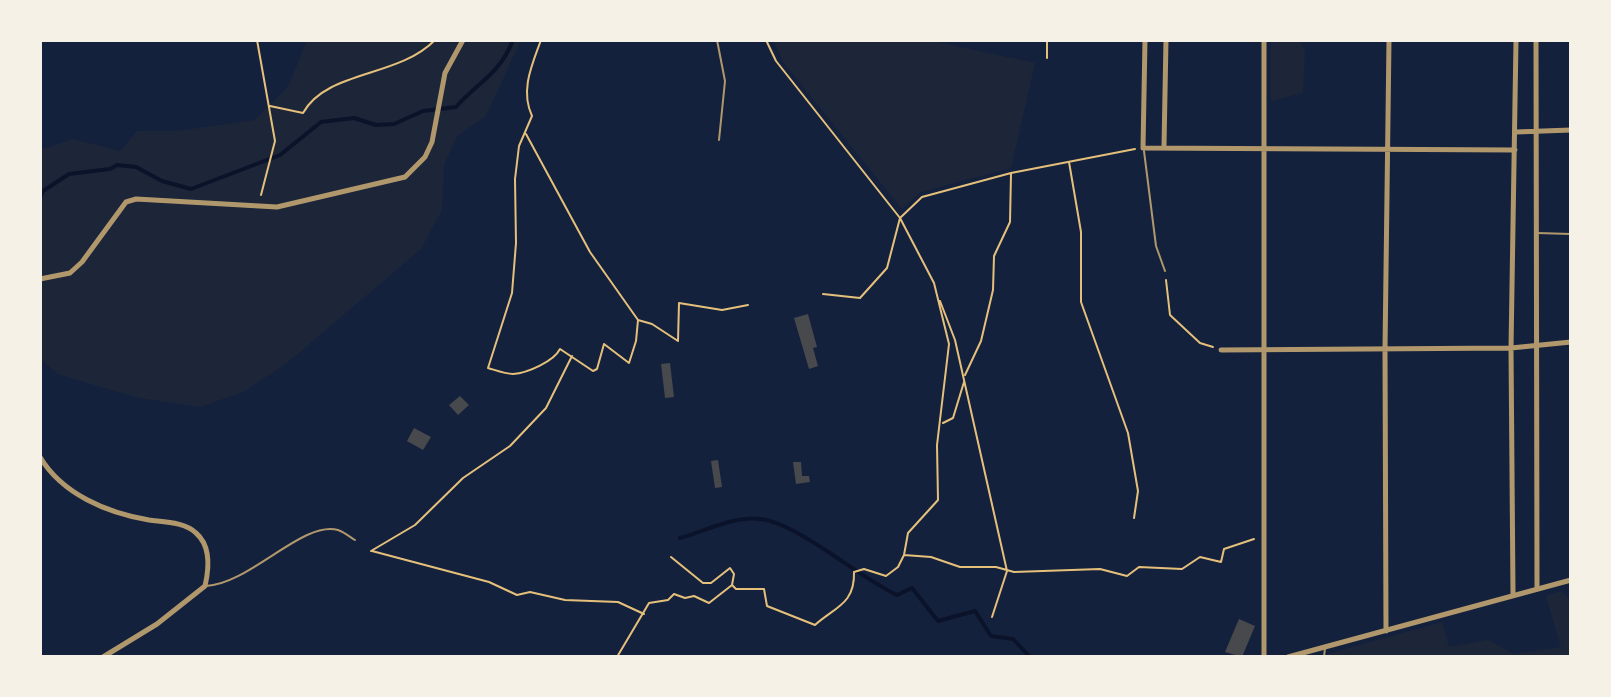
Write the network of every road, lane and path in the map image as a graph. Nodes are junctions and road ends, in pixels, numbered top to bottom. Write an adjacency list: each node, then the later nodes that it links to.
1 (257, 40): 15 (path)
2 (435, 40): 15 (path)
3 (463, 40): 28 (street)
4 (541, 40): 19 (path)
5 (717, 40): 20 (lane)
6 (766, 40): 29 (path)
7 (1047, 40): 14 (path)
8 (1145, 40): 22 (street)
9 (1166, 40): 21 (street)
10 (1264, 40): 25 (street)
11 (1389, 40): 23 (street)
12 (1516, 40): 18 (street)
13 (1536, 40): 16 (street)
14 (1047, 58)
15 (270, 106): 28 (path)
16 (1538, 130): 17 (street); 18 (street); 30 (street)
17 (1571, 130)
18 (1516, 132): 24 (street)
19 (526, 133): 37 (path); 44 (path)
20 (719, 140)
21 (1164, 146): 22 (street); 25 (street)
22 (1143, 148): 26 (path); 32 (lane)
23 (1387, 150): 24 (street); 25 (street); 42 (street)
24 (1515, 150): 40 (street)
25 (1261, 151): 41 (street)
26 (1069, 161): 27 (path); 48 (path)
27 (1011, 173): 29 (path); 45 (path)
28 (258, 207): 33 (street)
29 (900, 218): 34 (path); 35 (path)
30 (1535, 233): 31 (lane); 39 (street)
31 (1571, 234)
32 (1165, 271): 43 (path)
33 (40, 279)
34 (937, 293): 45 (path); 46 (path)
35 (823, 294)
36 (748, 305): 37 (path)
37 (638, 320): 44 (path)
38 (1571, 342): 39 (street)
39 (1538, 343): 40 (street); 57 (street)
40 (1511, 348): 42 (street); 59 (street)
41 (1262, 349): 42 (street); 43 (street); 49 (street)
42 (1385, 349): 62 (street)
43 (1221, 350)
44 (572, 355): 60 (path)
45 (964, 379): 46 (path); 53 (path)
46 (941, 424): 51 (path)
47 (40, 457): 56 (street)
48 (1134, 518)
49 (1263, 536): 53 (path); 66 (street)
50 (355, 540): 56 (lane)
51 (904, 555): 53 (path); 55 (path)
52 (671, 557): 55 (path)
53 (1007, 571): 61 (path)
54 (1569, 580): 57 (street); 58 (street)
55 (732, 585): 60 (path)
56 (205, 586): 64 (street)
57 (1537, 588): 59 (street)
58 (1571, 589)
59 (1513, 594): 62 (street)
60 (644, 614): 65 (path)
61 (992, 617)
62 (1386, 631): 63 (street)
63 (1325, 647): 67 (street); 68 (lane)
64 (103, 657)
65 (617, 657)
66 (1264, 657)
67 (1288, 657)
68 (1324, 657)

